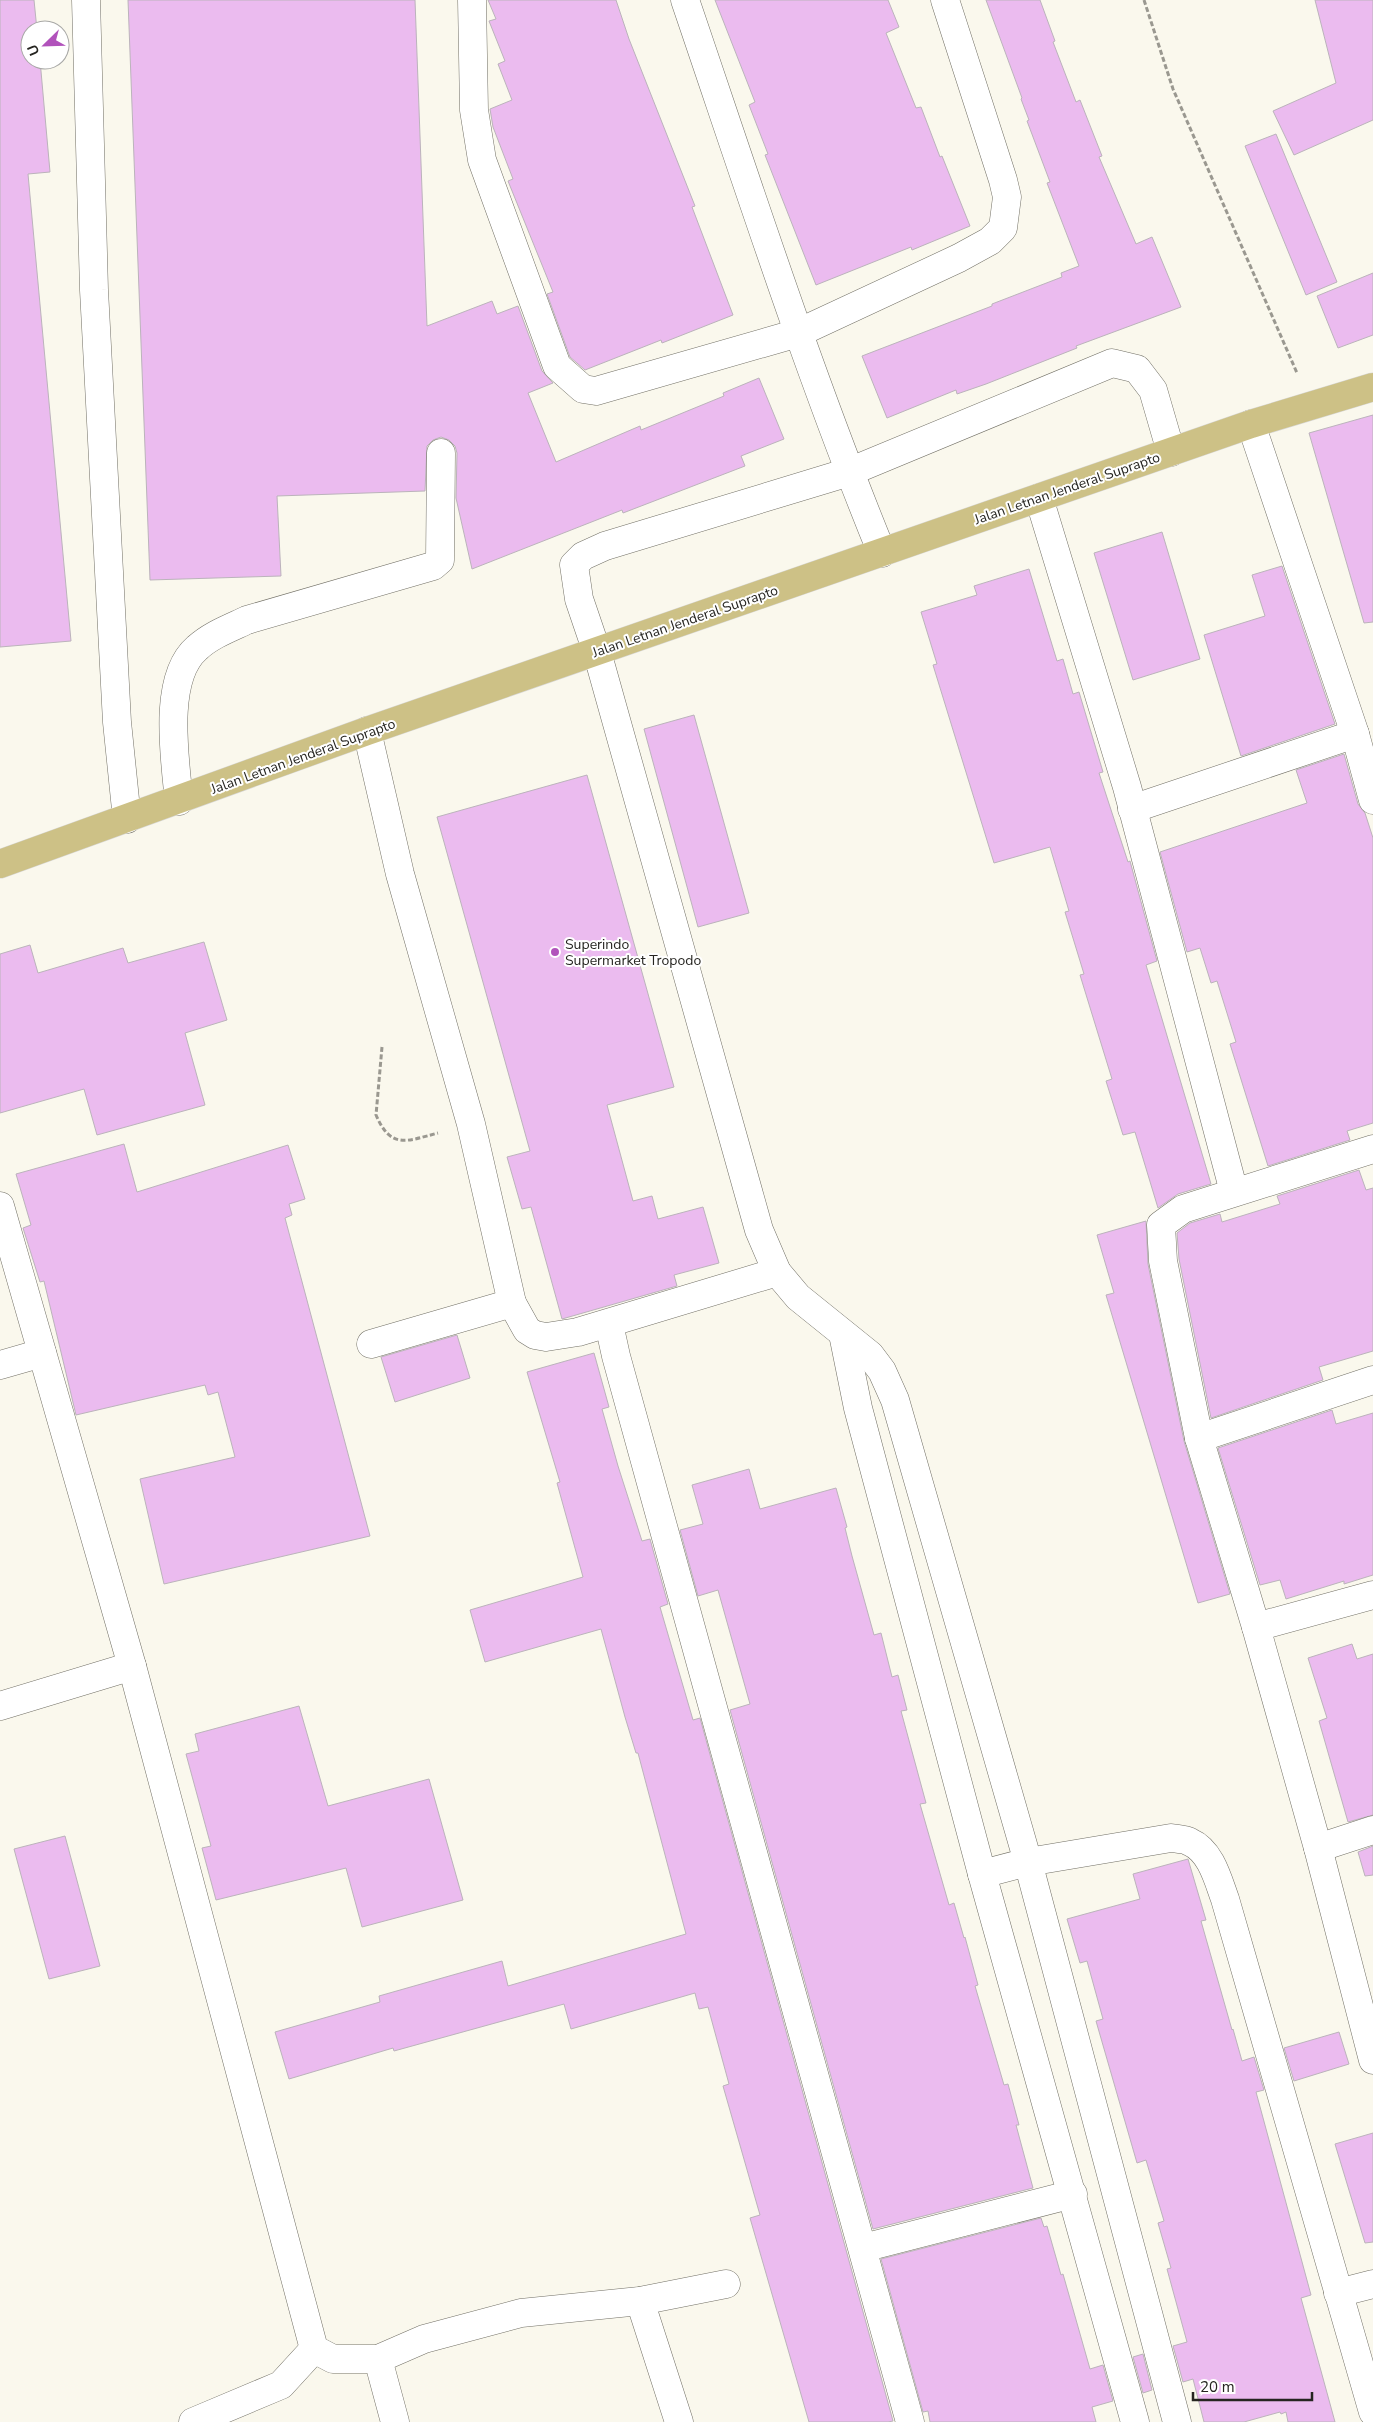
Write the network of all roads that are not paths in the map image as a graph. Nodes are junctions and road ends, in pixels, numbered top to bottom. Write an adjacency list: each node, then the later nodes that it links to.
1 (86, 0): 19 (street)
2 (472, 0): 5 (street)
3 (685, 0): 5 (street)
4 (945, 0): 5 (street)
5 (798, 333): 10 (street)
6 (1373, 388): 7 (main road, Jalan Letnan Jenderal Suprapto)
7 (1250, 424): 8 (main road, Jalan Letnan Jenderal Suprapto); 15 (street)
8 (1171, 452): 10 (street); 11 (main road, Jalan Letnan Jenderal Suprapto)
9 (441, 453): 17 (street)
10 (849, 472): 12 (street); 13 (street)
11 (1039, 498): 12 (main road, Jalan Letnan Jenderal Suprapto); 18 (street)
12 (882, 553): 13 (main road, Jalan Letnan Jenderal Suprapto)
13 (597, 652): 14 (main road, Jalan Letnan Jenderal Suprapto); 24 (street)
14 (367, 732): 17 (main road, Jalan Letnan Jenderal Suprapto); 25 (street)
15 (1355, 734): 16 (street); 18 (street)
16 (1373, 800)
17 (179, 801): 19 (main road, Jalan Letnan Jenderal Suprapto)
18 (1132, 809): 22 (street)
19 (127, 819): 20 (main road, Jalan Letnan Jenderal Suprapto)
20 (0, 864)
21 (1373, 1149): 22 (street)
22 (1234, 1192): 32 (street)
23 (0, 1206): 29 (street)
24 (777, 1272): 26 (street); 27 (street)
25 (512, 1303): 26 (street); 28 (street)
26 (609, 1324): 43 (street)
27 (843, 1334): 39 (street); 40 (street)
28 (371, 1344)
29 (42, 1353): 30 (street); 35 (street)
30 (0, 1365)
31 (1373, 1380): 32 (street)
32 (1199, 1438): 34 (street)
33 (1373, 1595): 34 (street)
34 (1256, 1627): 38 (street)
35 (132, 1666): 36 (street); 48 (street)
36 (0, 1706)
37 (1373, 1830): 38 (street)
38 (1318, 1848): 41 (street)
39 (1028, 1862): 40 (street); 46 (street); 56 (street)
40 (982, 1874): 42 (street)
41 (1373, 2058)
42 (1073, 2194): 43 (street); 55 (street)
43 (863, 2248): 54 (street)
44 (726, 2284): 47 (street)
45 (1373, 2284): 46 (street)
46 (1338, 2293): 50 (street)
47 (640, 2301): 49 (street); 53 (street)
48 (314, 2349): 49 (street); 51 (street)
49 (378, 2358): 52 (street)
50 (1373, 2412)
51 (193, 2422)
52 (396, 2422)
53 (679, 2422)
54 (910, 2422)
55 (1135, 2422)
56 (1177, 2422)

